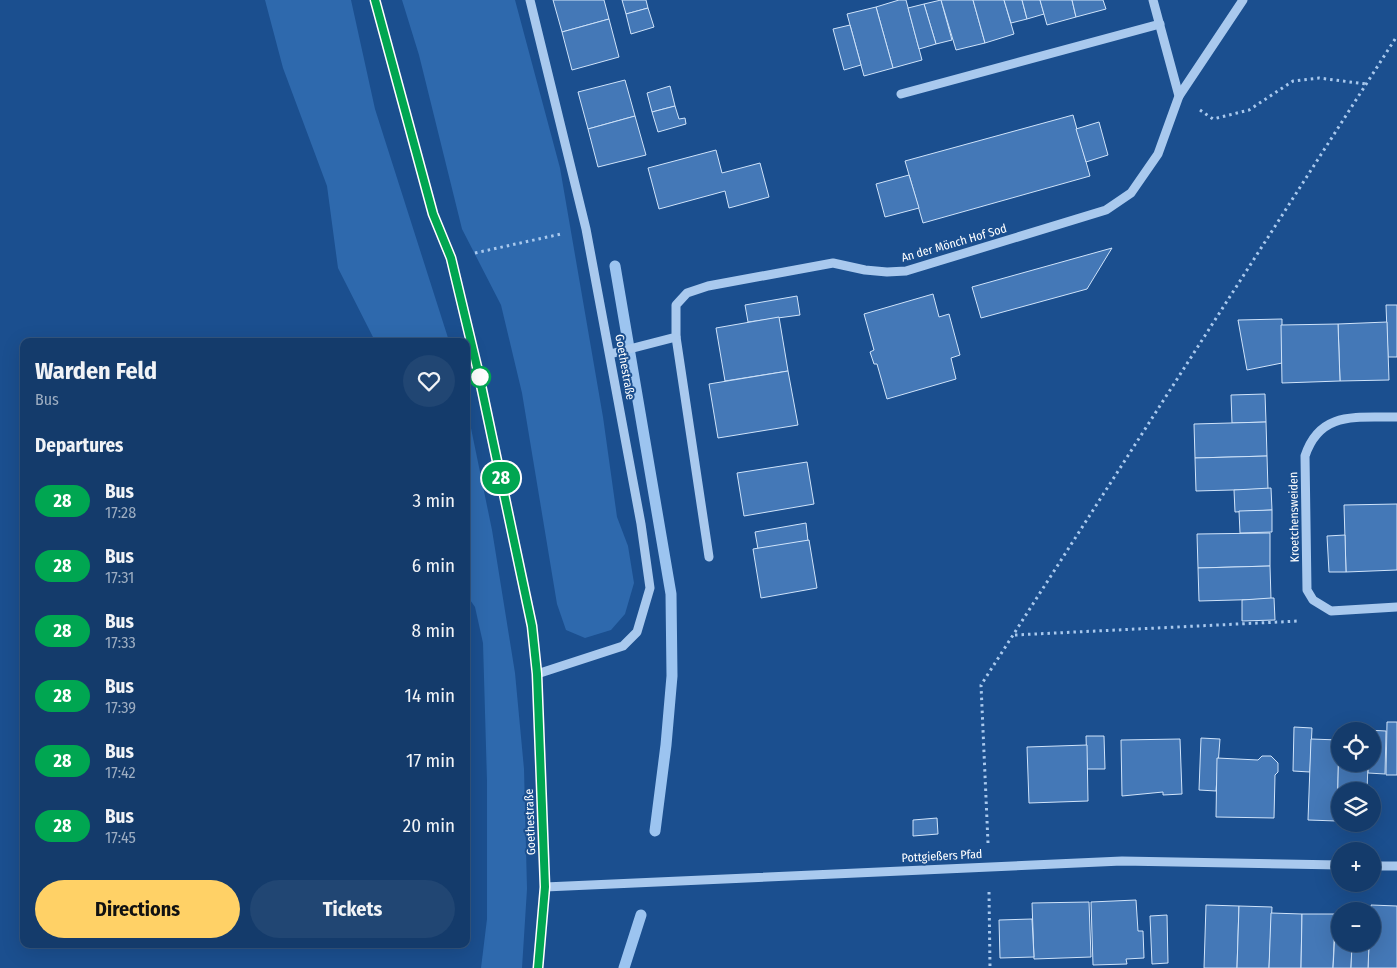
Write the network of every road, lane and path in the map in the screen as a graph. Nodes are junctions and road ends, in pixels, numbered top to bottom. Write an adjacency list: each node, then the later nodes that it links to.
1 (375, 0): 11 (street, Goethestraße)
2 (530, 0): 10 (street, Goethestraße)
3 (1153, 0): 5 (street)
4 (1243, 0): 9 (street, An der Mönch Hof Sod)
5 (1160, 24): 8 (street); 9 (street)
6 (1397, 36): 7 (path)
7 (1366, 84): 9 (path); 18 (path)
8 (901, 94)
9 (1179, 96): 12 (street, An der Mönch Hof Sod)
10 (586, 229): 11 (path); 13 (street, Goethestraße)
11 (451, 258): 19 (street, Goethestraße)
12 (676, 337): 13 (street); 15 (street, An der Mönch Hof Sod)
13 (610, 354): 19 (street, Goethestraße)
14 (1397, 417): 17 (street, Kroetchensweiden)
15 (709, 557)
16 (1397, 608): 17 (street)
17 (1331, 611): 18 (path)
18 (1014, 635): 21 (path)
19 (537, 674): 24 (street, Goethestraße)
20 (1331, 865): 21 (street, Pottgießers Pfad)
21 (989, 866): 24 (street, Pottgießers Pfad); 26 (path)
22 (1381, 866): 23 (street)
23 (1397, 866)
24 (545, 887): 25 (street, Goethestraße)
25 (538, 968)
26 (990, 968)

